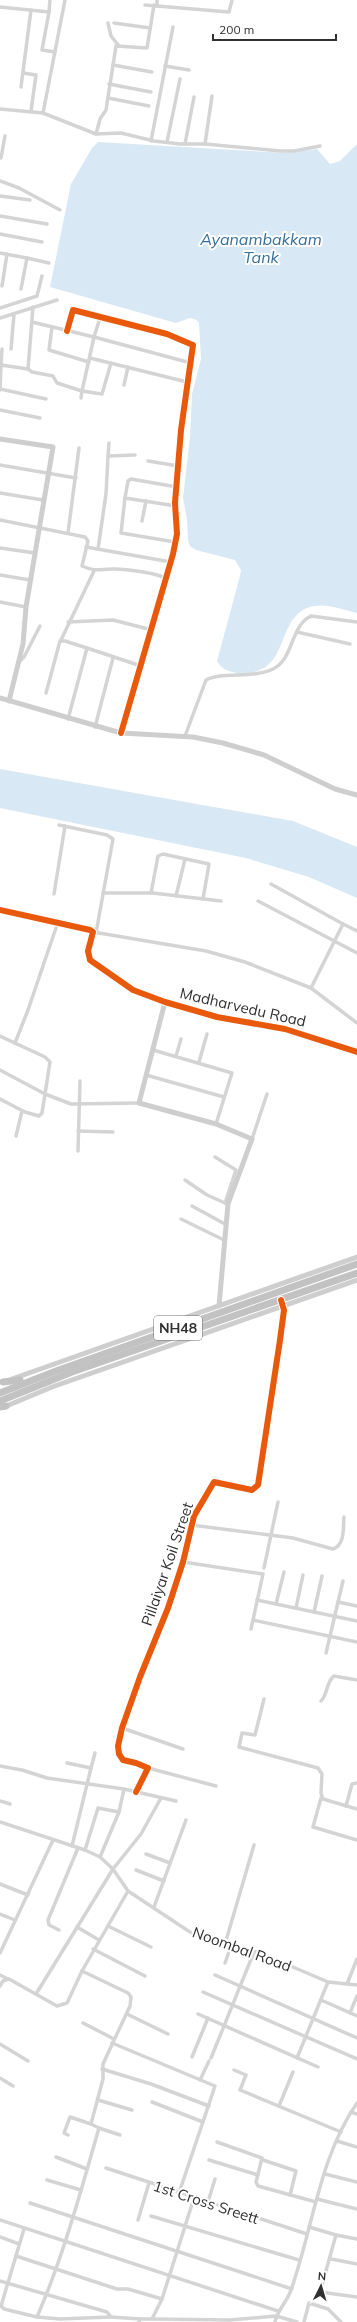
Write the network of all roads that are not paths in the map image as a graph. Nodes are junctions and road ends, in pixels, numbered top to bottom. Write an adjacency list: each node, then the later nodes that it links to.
1 (50, 0): 9 (street)
2 (65, 0): 15 (street)
3 (157, 0): 6 (street)
4 (232, 0): 6 (street)
5 (145, 5): 6 (street)
6 (155, 6): 13 (street)
7 (0, 7): 8 (street)
8 (31, 10): 9 (street); 20 (street)
9 (50, 12): 15 (street)
10 (108, 23): 14 (street)
11 (114, 24): 13 (street)
12 (173, 27): 17 (street)
13 (150, 28): 14 (street)
14 (119, 46): 16 (street)
15 (55, 52): 31 (street)
16 (112, 65): 19 (street); 22 (street)
17 (165, 66): 18 (street); 34 (street)
18 (189, 70)
19 (152, 72)
20 (23, 73): 23 (street); 30 (street)
21 (180, 79): 35 (street)
22 (109, 84): 24 (street); 27 (street)
23 (21, 87)
24 (151, 92)
25 (212, 96): 37 (street)
26 (194, 97): 36 (street)
27 (108, 98): 28 (street); 32 (street)
28 (149, 106)
29 (0, 109): 30 (street)
30 (31, 111): 31 (street)
31 (43, 113): 32 (street)
32 (96, 134): 34 (street)
33 (5, 136): 39 (street)
34 (151, 141): 35 (street)
35 (167, 142): 36 (street)
36 (185, 144): 37 (street)
37 (205, 144): 38 (street)
38 (320, 146)
39 (0, 159)
40 (0, 181): 43 (street)
41 (0, 196): 42 (street)
42 (30, 200)
43 (60, 210)
44 (0, 216): 45 (street)
45 (48, 224)
46 (0, 234): 47 (street)
47 (42, 242)
48 (0, 253): 49 (street)
49 (7, 254): 50 (street); 53 (street)
50 (27, 258): 51 (street); 54 (street)
51 (49, 263)
52 (42, 276): 56 (street)
53 (2, 286)
54 (21, 289)
55 (57, 300): 57 (street)
56 (0, 308)
57 (33, 308): 58 (street); 61 (street)
58 (14, 314): 59 (street); 66 (street)
59 (0, 318)
60 (100, 318): 63 (street); 64 (street); 68 (street)
61 (32, 322): 62 (street); 72 (street)
62 (52, 327): 63 (street); 67 (street)
63 (67, 331): 64 (street)
64 (94, 337): 67 (street); 68 (street)
65 (2, 349): 70 (street)
66 (11, 349)
67 (89, 360): 69 (street); 76 (street)
68 (191, 362): 73 (street)
69 (111, 363): 71 (street); 76 (street)
70 (1, 365): 72 (street); 75 (street)
71 (128, 367): 73 (street); 74 (street)
72 (28, 369): 76 (street)
73 (187, 382): 88 (street)
74 (124, 385)
75 (0, 390): 78 (street)
76 (82, 391): 77 (street)
77 (81, 398)
78 (46, 399)
79 (0, 410): 80 (street)
80 (40, 418)
81 (0, 439): 89 (street)
82 (109, 443): 85 (street)
83 (79, 448): 90 (street)
84 (136, 455): 85 (street)
85 (108, 456): 104 (street)
86 (148, 461): 88 (street)
87 (0, 466): 89 (street)
88 (178, 466): 91 (street)
89 (48, 473): 90 (street); 94 (street)
90 (76, 478): 100 (street)
91 (177, 487): 93 (street); 96 (street)
92 (0, 493): 94 (street)
93 (125, 498): 95 (street); 101 (street)
94 (43, 500): 99 (street)
95 (146, 501): 96 (street); 98 (street)
96 (176, 506): 101 (street)
97 (0, 520): 99 (street)
98 (142, 521)
99 (39, 527): 100 (street); 105 (street)
100 (68, 533): 102 (street)
101 (176, 542): 106 (street)
102 (86, 547): 104 (street); 107 (street)
103 (0, 548): 105 (street)
104 (98, 549): 106 (street)
105 (35, 553): 110 (street)
106 (172, 562): 109 (street)
107 (94, 571): 109 (street); 113 (street)
108 (0, 575): 110 (street)
109 (166, 578): 116 (street)
110 (30, 580): 112 (street)
111 (0, 602): 112 (street)
112 (26, 607): 122 (street)
113 (68, 622): 116 (street); 118 (street)
114 (357, 622): 117 (street)
115 (40, 626): 122 (street)
116 (152, 630): 123 (street)
117 (297, 632): 119 (street); 130 (street)
118 (61, 640): 120 (street); 124 (street)
119 (350, 644)
120 (87, 648): 121 (street); 127 (street)
121 (113, 658): 123 (street); 128 (street)
122 (18, 662): 126 (street)
123 (141, 666): 129 (street)
124 (46, 693)
125 (0, 698): 126 (street)
126 (9, 701): 127 (street)
127 (68, 718): 128 (street)
128 (95, 727): 129 (street)
129 (122, 733): 130 (street)
130 (185, 736): 131 (street)
131 (357, 795)
132 (59, 825): 133 (street)
133 (66, 826): 136 (street); 138 (street)
134 (184, 859): 137 (street); 139 (street); 140 (street)
135 (271, 884): 145 (street)
136 (103, 893): 137 (street); 147 (street)
137 (151, 893): 139 (street)
138 (54, 894)
139 (176, 896): 140 (street)
140 (203, 899): 141 (street)
141 (221, 901)
142 (258, 901): 148 (street)
143 (0, 910): 144 (street)
144 (58, 922): 147 (street); 156 (street)
145 (343, 924): 146 (street); 148 (street)
146 (357, 931)
147 (95, 933): 150 (street); 151 (street, Madharvedu Road)
148 (334, 940): 149 (street); 150 (street)
149 (357, 953)
150 (311, 988): 152 (street)
151 (165, 1002): 157 (street); 158 (street, Madharvedu Road)
152 (357, 1023)
153 (207, 1034): 160 (street)
154 (0, 1036): 156 (street)
155 (181, 1039): 159 (street)
156 (15, 1043): 164 (street)
157 (153, 1050): 159 (street); 162 (street)
158 (357, 1052)
159 (176, 1056): 160 (street)
160 (198, 1062): 166 (street)
161 (0, 1070): 164 (street)
162 (146, 1075): 166 (street); 168 (street)
163 (80, 1081): 169 (street)
164 (45, 1094): 169 (street); 170 (street)
165 (267, 1094): 175 (street)
166 (224, 1097): 171 (street)
167 (0, 1100): 170 (street)
168 (139, 1103): 169 (street); 171 (street)
169 (79, 1105): 172 (street)
170 (22, 1111): 174 (street)
171 (216, 1124): 175 (street)
172 (78, 1131): 173 (street); 176 (street)
173 (113, 1132)
174 (16, 1136)
175 (252, 1138): 178 (street)
176 (78, 1151)
177 (214, 1157): 178 (street)
178 (238, 1171): 180 (street)
179 (185, 1180): 180 (street)
180 (227, 1204): 183 (street)
181 (192, 1206): 183 (street)
182 (181, 1219): 184 (street)
183 (225, 1224): 184 (street)
184 (224, 1240): 190 (street)
185 (357, 1257): 190 (street)
186 (357, 1264): 191 (highway, NH48)
187 (357, 1273): 189 (highway, NH48)
188 (357, 1280): 189 (street)
189 (282, 1303): 194 (highway, NH48); 195 (street); 198 (street, Pillaiyar Koil Street)
190 (219, 1306): 192 (street)
191 (65, 1367): 192 (highway); 193 (highway, NH48)
192 (1, 1383)
193 (0, 1393)
194 (0, 1401)
195 (2, 1407)
196 (278, 1502): 199 (street)
197 (344, 1517): 199 (street)
198 (191, 1525): 199 (street); 200 (street, Pillaiyar Koil Street)
199 (271, 1534): 201 (street)
200 (183, 1562): 206 (street); 222 (street, Pillaiyar Koil Street)
201 (264, 1568)
202 (284, 1572): 208 (street)
203 (303, 1575): 210 (street)
204 (322, 1576): 211 (street)
205 (343, 1580): 207 (street)
206 (257, 1600): 208 (street); 213 (street)
207 (338, 1602): 209 (street); 212 (street)
208 (276, 1604): 210 (street)
209 (357, 1606)
210 (296, 1608): 211 (street)
211 (314, 1612): 212 (street)
212 (335, 1616): 214 (street); 216 (street)
213 (253, 1620): 215 (street); 216 (street)
214 (357, 1621)
215 (251, 1629)
216 (330, 1637): 217 (street); 218 (street)
217 (357, 1642)
218 (326, 1653)
219 (357, 1680): 221 (street)
220 (264, 1699): 235 (street)
221 (321, 1701)
222 (122, 1728): 223 (street); 228 (street, Pillaiyar Koil Street)
223 (183, 1749)
224 (95, 1753): 227 (street)
225 (67, 1763): 227 (street)
226 (0, 1766): 230 (street)
227 (91, 1768): 230 (street)
228 (148, 1768): 231 (street); 233 (street)
229 (357, 1783): 239 (street)
230 (88, 1785): 232 (street); 247 (street)
231 (216, 1786)
232 (124, 1789): 233 (street); 241 (street)
233 (136, 1792): 234 (street)
234 (161, 1798): 236 (street); 253 (street)
235 (321, 1798): 239 (street); 245 (street)
236 (176, 1801)
237 (0, 1802): 238 (street)
238 (10, 1804)
239 (346, 1806): 240 (street)
240 (357, 1809)
241 (119, 1812): 249 (street); 251 (street)
242 (186, 1820): 252 (street)
243 (0, 1822): 244 (street, Noombal Road)
244 (53, 1840): 247 (street, Noombal Road); 258 (street)
245 (357, 1840)
246 (254, 1845): 267 (street)
247 (72, 1846): 248 (street, Noombal Road)
248 (78, 1848): 249 (street, Noombal Road); 264 (street)
249 (85, 1850): 251 (street, Noombal Road)
250 (146, 1854): 252 (street)
251 (100, 1857): 253 (street, Noombal Road)
252 (170, 1863): 255 (street)
253 (113, 1870): 257 (street, Noombal Road); 263 (street)
254 (136, 1870): 255 (street)
255 (164, 1881): 259 (street)
256 (0, 1884): 258 (street)
257 (128, 1891): 259 (street, Noombal Road); 262 (street)
258 (28, 1894): 261 (street)
259 (154, 1907): 267 (street, Noombal Road)
260 (0, 1914): 261 (street)
261 (15, 1920): 266 (street)
262 (108, 1926): 265 (street); 269 (street)
263 (77, 1927): 265 (street); 286 (street)
264 (59, 1930)
265 (99, 1940): 270 (street)
266 (2, 1943): 272 (street)
267 (225, 1944): 268 (street, Noombal Road)
268 (231, 1946): 271 (street, Noombal Road); 274 (street)
269 (151, 1947)
270 (93, 1949): 275 (street); 278 (street)
271 (254, 1952): 280 (street, Noombal Road); 284 (street)
272 (0, 1953)
273 (357, 1959): 281 (street)
274 (225, 1963)
275 (82, 1971): 286 (street); 291 (street)
276 (0, 1975): 279 (street)
277 (215, 1975): 284 (street)
278 (145, 1976)
279 (9, 1979): 283 (street); 286 (street)
280 (328, 1982): 281 (street, Noombal Road); 288 (street)
281 (347, 1984): 282 (street, Noombal Road)
282 (357, 1985)
283 (0, 1986)
284 (242, 1987): 289 (street); 295 (street)
285 (203, 1992): 289 (street)
286 (36, 1994)
287 (357, 1996): 290 (street)
288 (321, 2000): 290 (street); 295 (street)
289 (234, 2006): 297 (street); 299 (street)
290 (350, 2013): 293 (street)
291 (127, 2014): 298 (street); 301 (street)
292 (198, 2014): 294 (street)
293 (357, 2016)
294 (208, 2018): 297 (street); 303 (street)
295 (314, 2019): 299 (street); 300 (street)
296 (84, 2023): 301 (street)
297 (225, 2025): 304 (street); 312 (street)
298 (168, 2034)
299 (306, 2037): 304 (street); 305 (street)
300 (357, 2038)
301 (113, 2041): 308 (street); 312 (street)
302 (0, 2044): 306 (street)
303 (192, 2056)
304 (297, 2058): 307 (street)
305 (357, 2059)
306 (28, 2061)
307 (318, 2067)
308 (102, 2069): 314 (street); 317 (street)
309 (234, 2070): 318 (street)
310 (293, 2072): 318 (street)
311 (0, 2078): 313 (street)
312 (200, 2080): 317 (street)
313 (13, 2086)
314 (98, 2100): 319 (street); 323 (street)
315 (152, 2102): 322 (street)
316 (357, 2103): 320 (street)
317 (209, 2106): 322 (street)
318 (279, 2106): 325 (street)
319 (132, 2110)
320 (351, 2112): 321 (street); 325 (street)
321 (357, 2114)
322 (203, 2122): 343 (street)
323 (91, 2124): 324 (street); 326 (street)
324 (99, 2128): 327 (street); 335 (street)
325 (341, 2132): 328 (street)
326 (68, 2135)
327 (120, 2135)
328 (337, 2141): 330 (street); 336 (street)
329 (217, 2142): 333 (street)
330 (357, 2147)
331 (56, 2157): 335 (street)
332 (209, 2160): 337 (street)
333 (262, 2160): 337 (street); 344 (street)
334 (106, 2168): 341 (street, 1st Cross Sreett)
335 (87, 2169): 342 (street)
336 (325, 2174): 340 (street); 346 (street)
337 (258, 2175): 344 (street)
338 (215, 2178): 347 (street)
339 (47, 2180): 342 (street)
340 (357, 2182)
341 (149, 2183): 343 (street, 1st Cross Sreett); 353 (street)
342 (81, 2190): 350 (street)
343 (179, 2193): 345 (street, 1st Cross Sreett)
344 (290, 2195): 346 (street)
345 (194, 2198): 347 (street, 1st Cross Sreett); 354 (street)
346 (316, 2200): 349 (street); 355 (street)
347 (208, 2202): 357 (street, 1st Cross Sreett)
348 (30, 2203): 350 (street)
349 (357, 2209)
350 (72, 2216): 361 (street); 363 (street)
351 (151, 2216): 354 (street)
352 (0, 2220): 356 (street)
353 (138, 2220)
354 (185, 2226): 363 (street); 366 (street)
355 (309, 2227): 357 (street); 358 (street)
356 (24, 2229): 361 (street); 362 (street)
357 (307, 2234): 366 (street)
358 (336, 2235): 360 (street); 365 (street)
359 (0, 2237): 362 (street)
360 (357, 2240)
361 (64, 2242): 368 (street); 369 (street)
362 (19, 2244): 364 (street)
363 (177, 2250): 369 (street); 372 (street)
364 (16, 2256): 368 (street); 371 (street)
365 (330, 2259): 367 (street); 374 (street)
366 (299, 2260): 372 (street)
367 (357, 2264)
368 (55, 2269): 373 (street); 375 (street)
369 (169, 2277): 375 (street); 377 (street)
370 (0, 2281): 371 (street)
371 (8, 2283): 373 (street); 376 (street)
372 (292, 2289): 377 (street)
373 (47, 2294): 379 (street); 380 (street)
374 (357, 2297)
375 (162, 2299): 381 (street)
376 (1, 2306): 379 (street)
377 (278, 2311): 378 (street)
378 (276, 2316): 381 (street); 383 (street); 384 (street)
379 (37, 2317): 380 (street)
380 (111, 2317): 382 (street)
381 (152, 2319): 382 (street)
382 (139, 2321)
383 (275, 2322)
384 (297, 2322)
385 (304, 2322): 386 (street)
386 (341, 2322)

